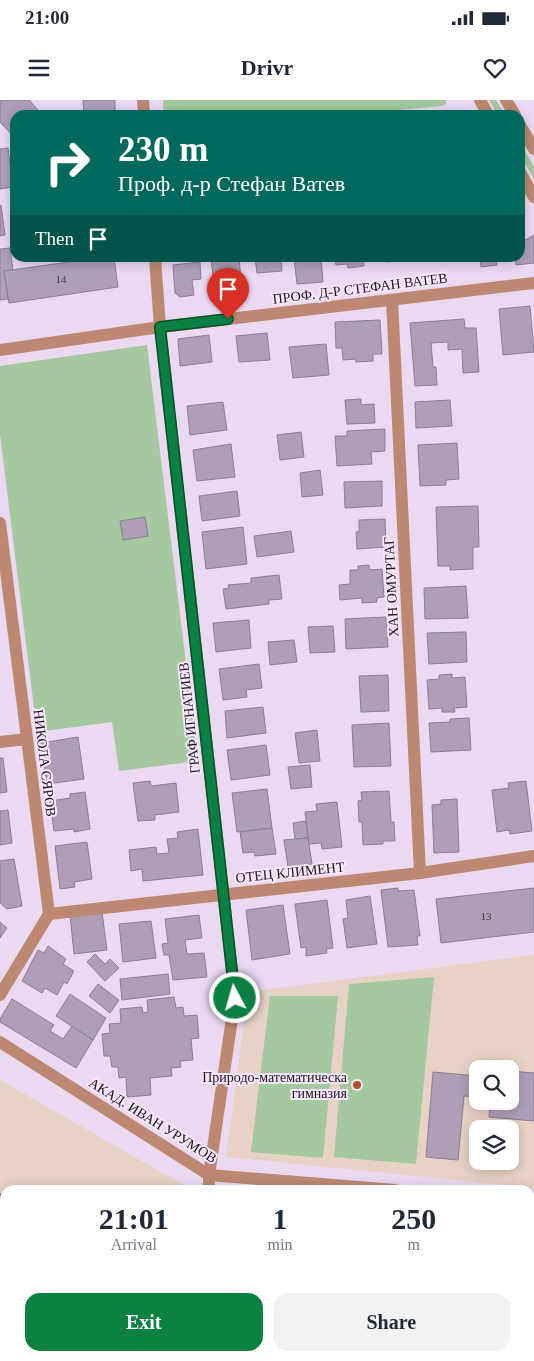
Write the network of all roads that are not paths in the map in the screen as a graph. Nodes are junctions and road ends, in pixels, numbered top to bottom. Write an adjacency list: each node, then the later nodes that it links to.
1 (525, 134): 2 (street)
2 (534, 149)
3 (525, 181): 4 (street)
4 (534, 197)
5 (155, 262): 8 (street, ГРАФ ИГНАТИЕВ)
6 (534, 283): 7 (street, ПРОФ. Д-Р СТЕФАН ВАТЕВ)
7 (392, 300): 8 (street, ПРОФ. Д-Р СТЕФАН ВАТЕВ); 14 (street, ХАН ОМУРТАГ)
8 (160, 327): 9 (street, ПРОФ. Д-Р СТЕФАН ВАТЕВ); 15 (street, ГРАФ ИГНАТИЕВ)
9 (0, 350)
10 (0, 523): 11 (street, НИКОЛА СЯРОВ)
11 (27, 739): 12 (street); 16 (street, НИКОЛА СЯРОВ)
12 (0, 742)
13 (534, 856): 14 (street, ОТЕЦ КЛИМЕНТ)
14 (420, 873): 15 (street, ОТЕЦ КЛИМЕНТ)
15 (224, 895): 16 (street, ОТЕЦ КЛИМЕНТ); 19 (street, ГРАФ ИГНАТИЕВ)
16 (49, 914): 17 (street)
17 (0, 994)
18 (0, 1042): 19 (street, АКАД. ИВАН УРУМОВ)
19 (209, 1175): 20 (street, ГРАФ ИГНАТИЕВ); 21 (street, АКАД. ИВАН УРУМОВ)
20 (209, 1185)
21 (333, 1185)

